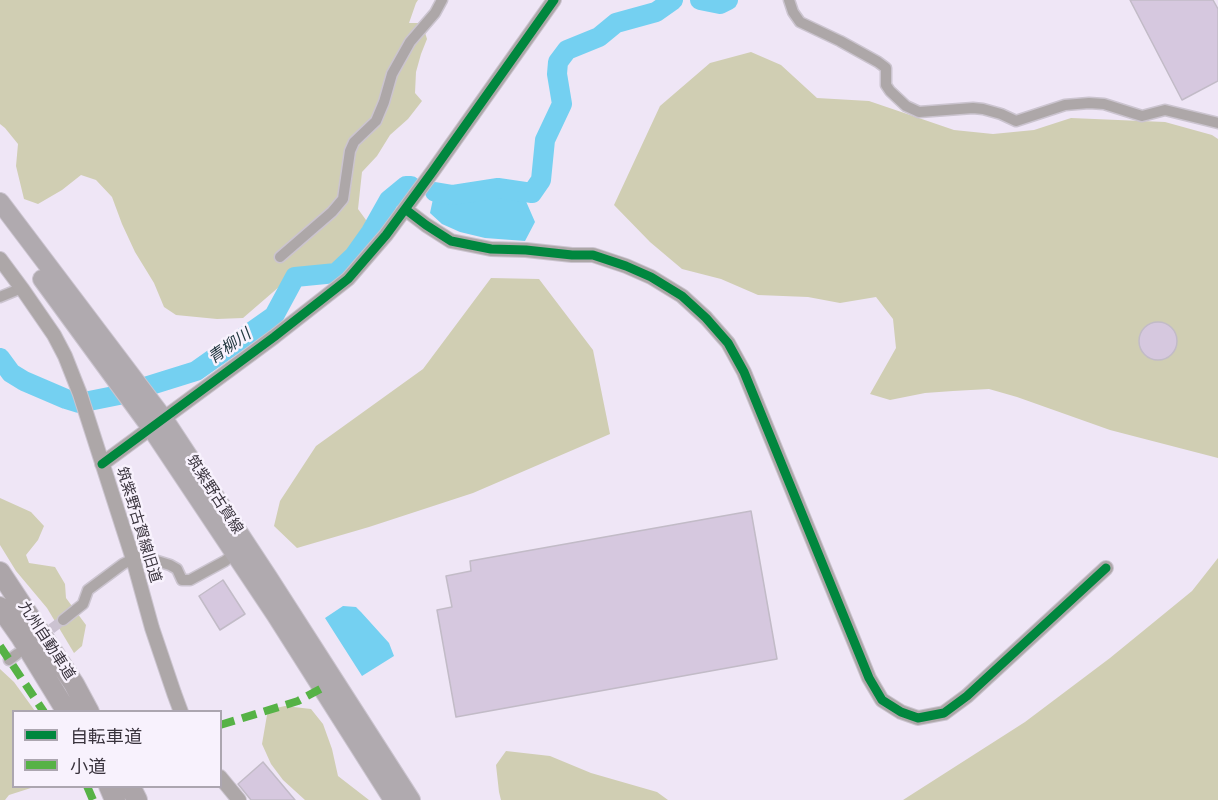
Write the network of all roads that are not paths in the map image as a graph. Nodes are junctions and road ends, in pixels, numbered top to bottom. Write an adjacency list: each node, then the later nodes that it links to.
1 (442, 0): 8 (street)
2 (554, 0): 6 (street)
3 (789, 0): 4 (street)
4 (1218, 123)
5 (0, 202): 12 (main road, 筑紫野古賀線)
6 (405, 209): 13 (street); 17 (street)
7 (0, 222): 12 (main road, 筑紫野古賀線)
8 (280, 257)
9 (0, 259): 10 (street, 筑紫野古賀線旧道)
10 (23, 290): 11 (street); 14 (street, 筑紫野古賀線旧道)
11 (0, 297)
12 (132, 389): 13 (main road, 筑紫野古賀線)
13 (158, 424): 14 (street); 15 (main road, 筑紫野古賀線); 27 (main road, 筑紫野古賀線)
14 (102, 464): 16 (street, 筑紫野古賀線旧道)
15 (235, 554): 16 (street); 26 (main road, 筑紫野古賀線)
16 (133, 559): 20 (street); 23 (street, 筑紫野古賀線旧道)
17 (1106, 568)
18 (0, 572): 22 (highway, 九州自動車道)
19 (0, 607): 21 (highway, 九州自動車道)
20 (63, 620)
21 (66, 710)
22 (88, 710)
23 (182, 710)
24 (222, 779): 25 (street)
25 (239, 800)
26 (393, 800)
27 (411, 800)

